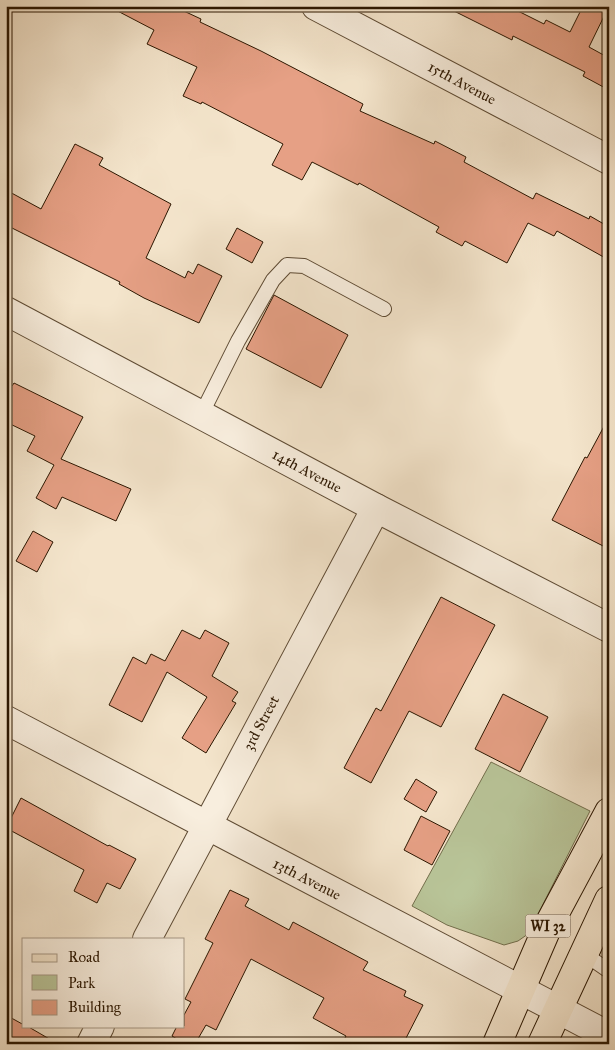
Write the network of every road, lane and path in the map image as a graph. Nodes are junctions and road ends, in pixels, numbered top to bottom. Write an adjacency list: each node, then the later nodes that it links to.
1 (316, 6): 2 (street, 15th Avenue)
2 (609, 160)
3 (384, 309): 5 (lane)
4 (6, 311): 5 (street, 14th Avenue)
5 (201, 415): 6 (street, 14th Avenue)
6 (376, 508): 7 (street, 14th Avenue); 10 (street, 3rd Street)
7 (609, 628)
8 (6, 720): 10 (street, 13th Avenue)
9 (609, 812): 15 (main road, WI 32)
10 (206, 826): 12 (street, 3rd Street); 15 (street, 13th Avenue)
11 (609, 900): 13 (main road, WI 32)
12 (148, 938)
13 (584, 953): 14 (lane); 16 (main road, WI 32)
14 (609, 971)
15 (520, 990): 16 (street, 13th Avenue); 20 (main road, WI 32)
16 (558, 1009): 18 (street, 13th Avenue); 21 (main road, WI 32)
17 (99, 1028): 19 (street)
18 (608, 1033)
19 (91, 1044)
20 (497, 1044)
21 (542, 1044)

